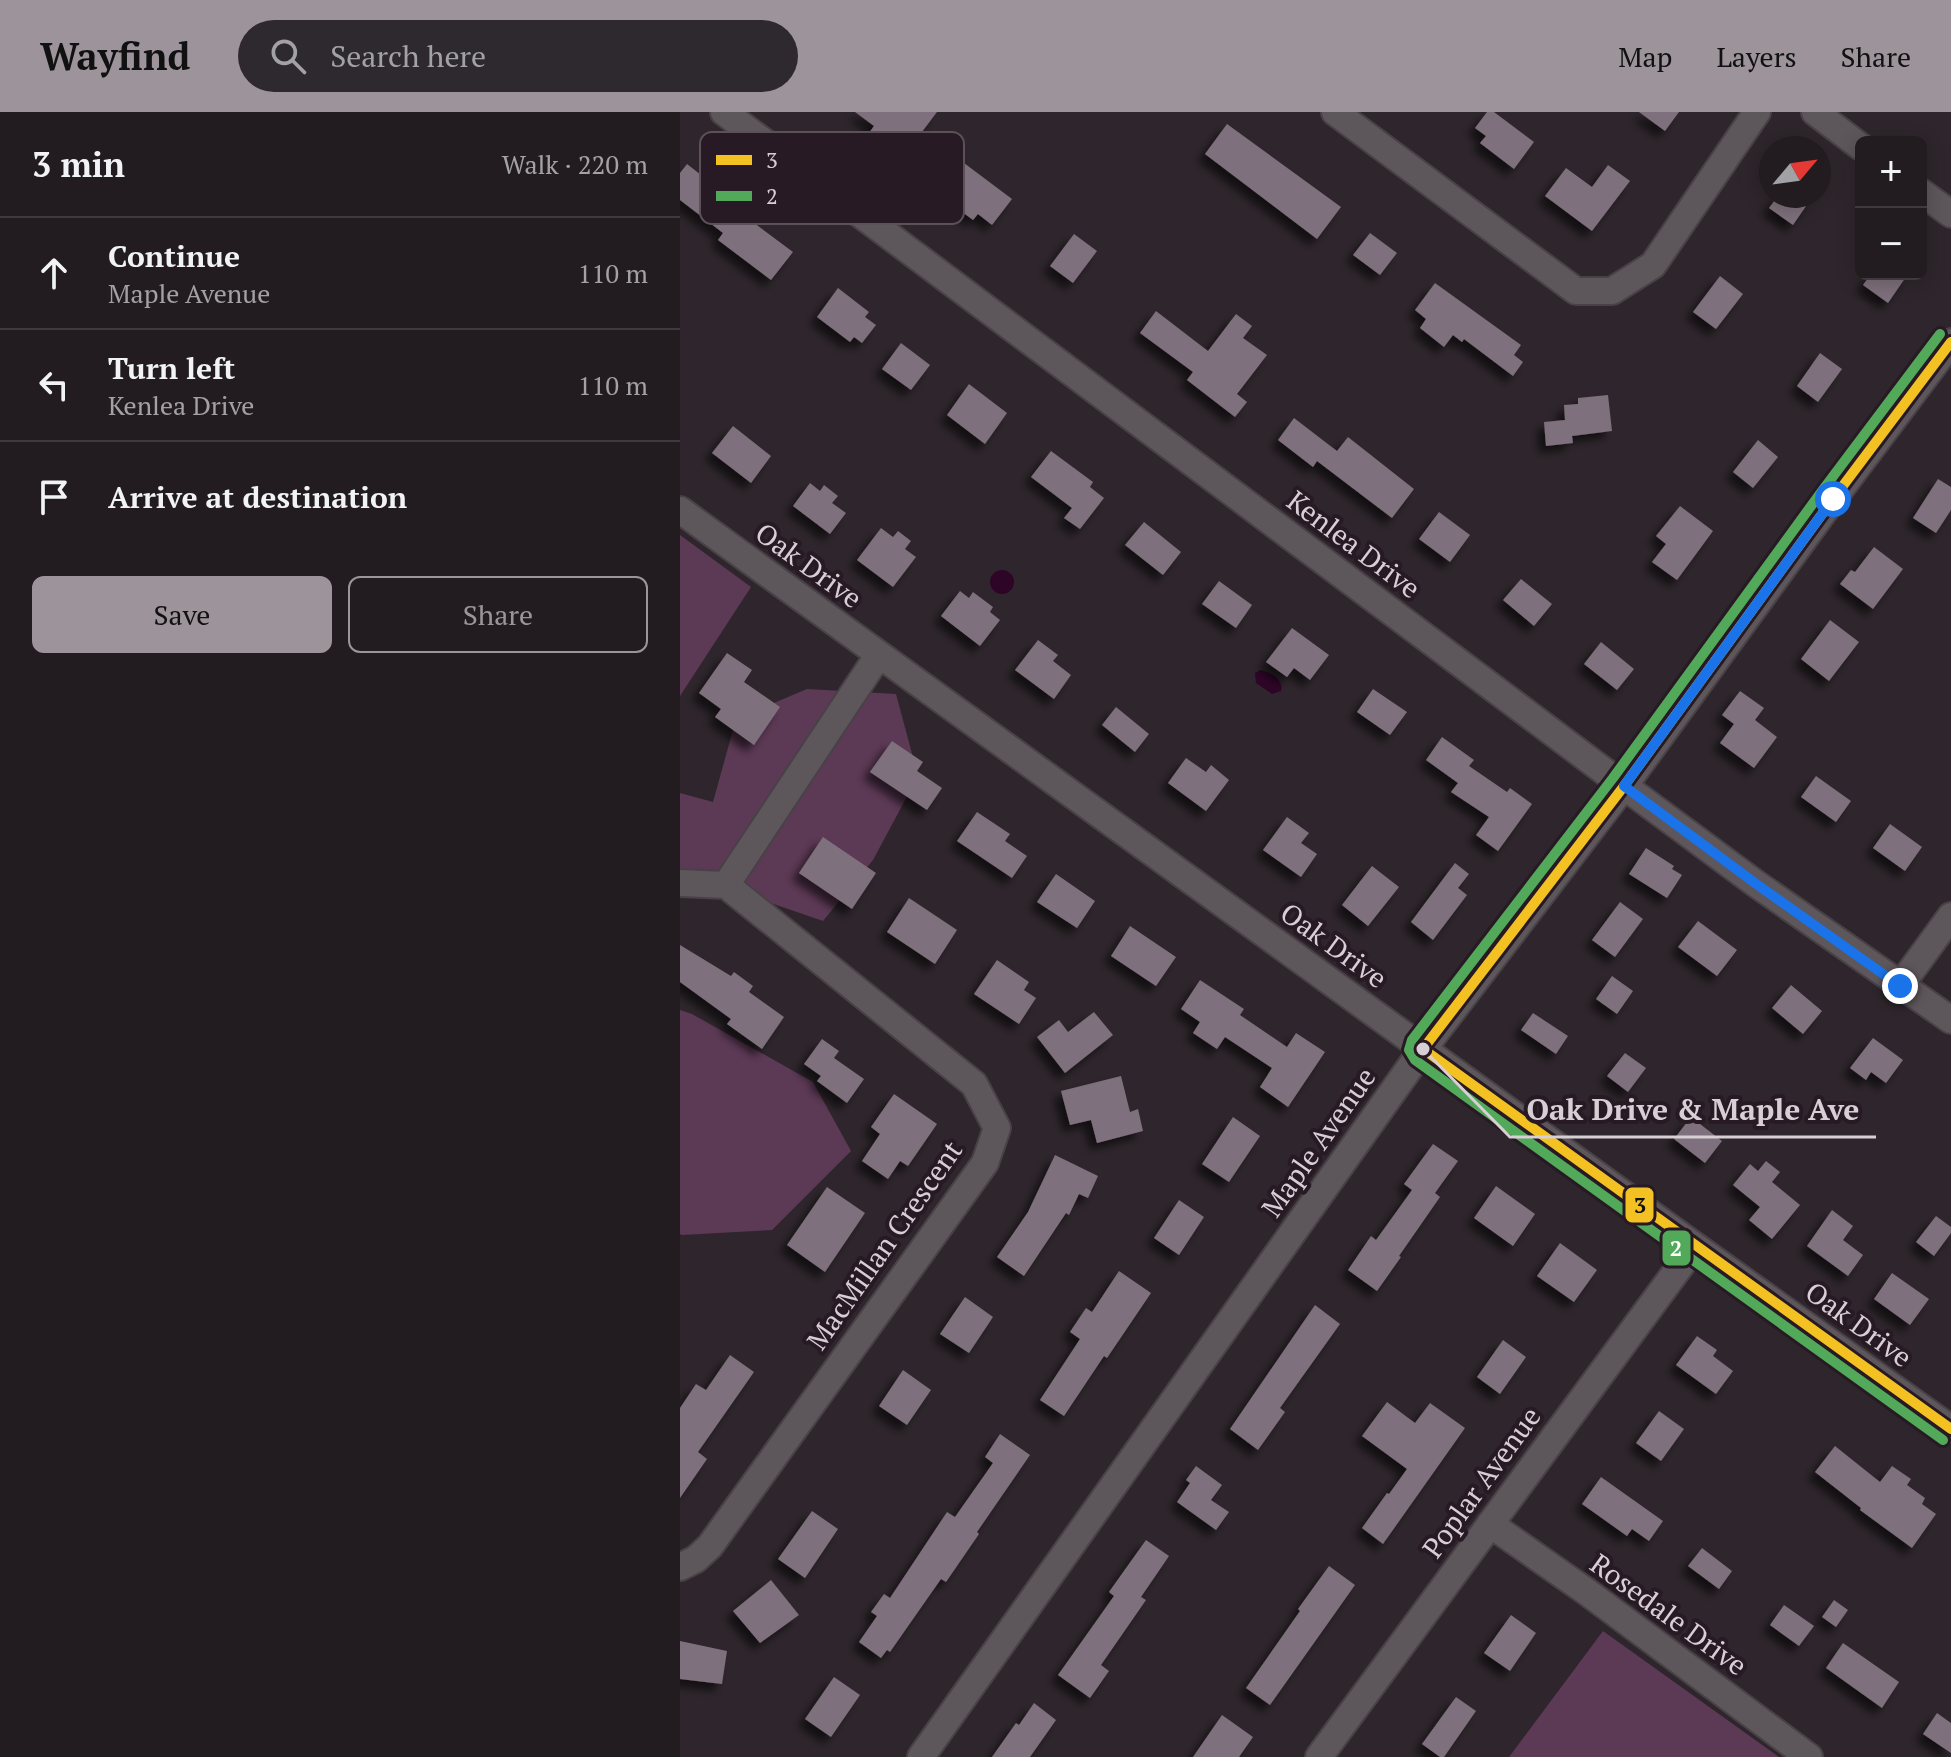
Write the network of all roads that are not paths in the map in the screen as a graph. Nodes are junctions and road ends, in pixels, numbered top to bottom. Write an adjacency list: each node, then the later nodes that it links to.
1 (724, 112): 5 (street, Kenlea Drive)
2 (1335, 112): 3 (street)
3 (1757, 112)
4 (1815, 112): 6 (street)
5 (751, 132)
6 (1855, 142)
7 (1927, 196): 8 (street)
8 (1951, 214)
9 (874, 224): 13 (street, Kenlea Drive)
10 (1951, 342): 13 (street, Maple Avenue)
11 (680, 510): 12 (street, Oak Drive)
12 (878, 656): 15 (street); 19 (street, Oak Drive)
13 (1624, 786): 17 (street, Kenlea Drive); 19 (street, Maple Avenue)
14 (680, 883): 15 (street)
15 (726, 885): 23 (street, MacMillan Crescent)
16 (1951, 916): 17 (street)
17 (1900, 986): 18 (street, Kenlea Drive)
18 (1951, 1020)
19 (1423, 1049): 20 (street, Oak Drive); 24 (street, Maple Avenue)
20 (1695, 1246): 21 (street, Oak Drive); 22 (street, Poplar Avenue)
21 (1951, 1429)
22 (1490, 1524): 25 (street, Poplar Avenue); 26 (street, Rosedale Drive)
23 (680, 1567)
24 (921, 1757)
25 (1319, 1757)
26 (1809, 1757)

